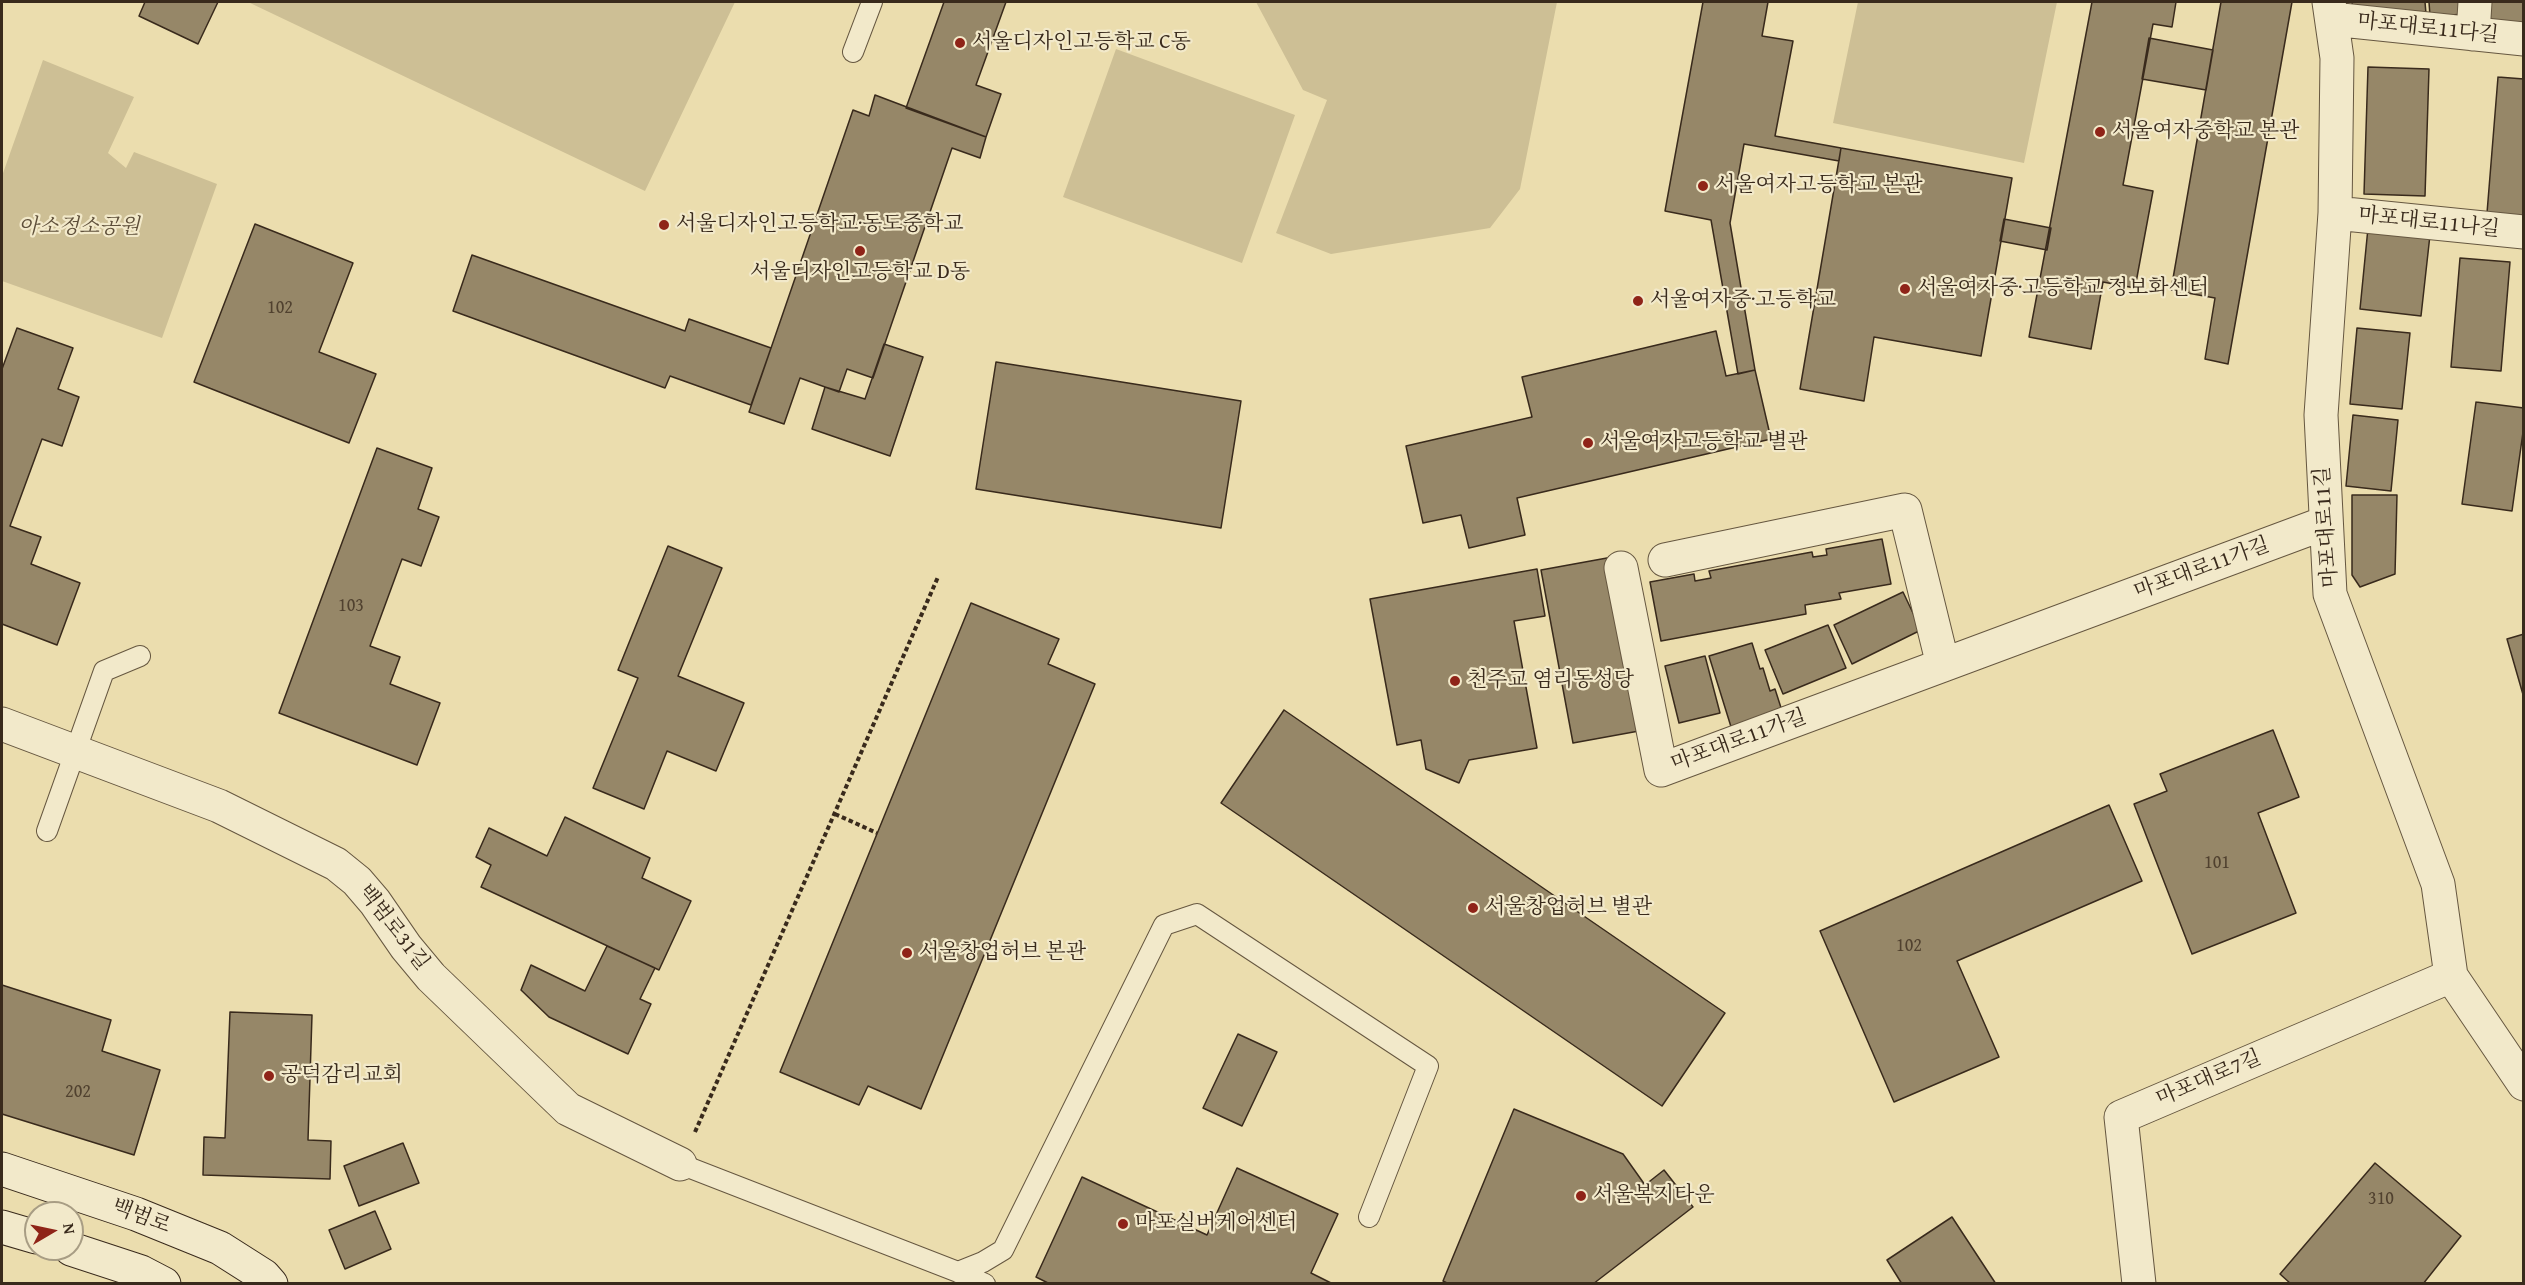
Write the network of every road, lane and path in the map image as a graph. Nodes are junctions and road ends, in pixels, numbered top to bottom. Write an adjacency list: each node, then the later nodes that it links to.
1 (872, 2): 6 (lane)
2 (2475, 2): 4 (street)
3 (2331, 10): 4 (street, 마포대로11다길); 7 (street, 마포대로11길)
4 (2474, 34): 5 (street, 마포대로11다길)
5 (2523, 39)
6 (853, 52)
7 (2335, 213): 8 (street, 마포대로11나길); 9 (street, 마포대로11길)
8 (2523, 232)
9 (2325, 523): 14 (street, 마포대로11가길); 20 (street, 마포대로11길)
10 (1665, 560): 14 (street)
11 (1621, 568): 14 (street, 마포대로11가길)
12 (938, 577): 17 (path)
13 (140, 656): 16 (lane)
14 (1943, 665)
15 (2, 723): 16 (street, 백범로31길)
16 (76, 750): 18 (lane); 22 (street, 백범로31길)
17 (836, 814): 19 (path); 22 (path)
18 (47, 831)
19 (877, 833)
20 (2451, 976): 21 (street, 마포대로11길); 32 (street, 마포대로7길)
21 (2523, 1084)
22 (681, 1164): 28 (lane)
23 (2, 1169): 30 (street, 백범로)
24 (1369, 1217): 28 (lane)
25 (2, 1227): 26 (street)
26 (24, 1233)
27 (84, 1253): 29 (street)
28 (958, 1272): 31 (lane)
29 (164, 1284)
30 (271, 1284)
31 (985, 1284)
32 (2139, 1284)

